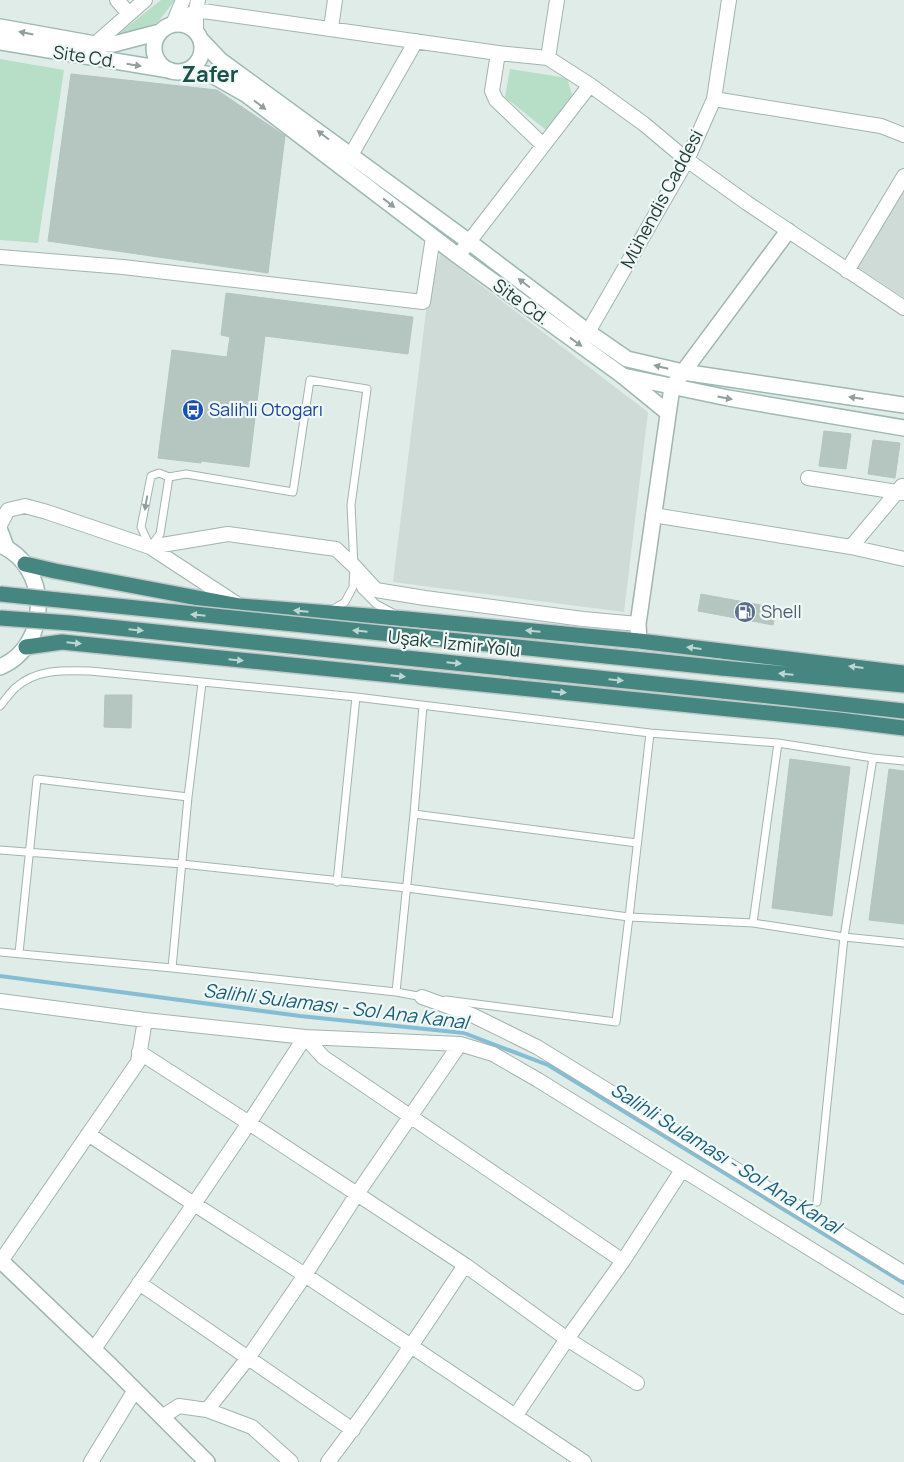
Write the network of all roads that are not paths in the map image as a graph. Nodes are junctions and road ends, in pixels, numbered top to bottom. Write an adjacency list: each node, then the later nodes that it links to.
1 (117, 0): 8 (street)
2 (145, 0): 8 (street)
3 (183, 0): 10 (street)
4 (335, 0): 11 (street)
5 (558, 0): 17 (street)
6 (729, 0): 21 (street, Mühendis Caddesi)
7 (197, 5): 10 (street); 11 (street); 12 (street)
8 (129, 14): 15 (street)
9 (0, 27): 15 (main road, one-way to 9)
10 (171, 27): 12 (main road); 15 (main road); 18 (main road)
11 (331, 28): 13 (street)
12 (198, 36): 19 (main road); 24 (main road, Site Cd., one-way to 12)
13 (416, 41): 16 (street); 24 (street)
14 (0, 42): 18 (main road, Site Cd., one-way to 18)
15 (95, 44)
16 (498, 53): 17 (street); 23 (street)
17 (548, 58): 20 (street)
18 (169, 70): 19 (main road)
19 (185, 71): 28 (main road, Site Cd., one-way to 28)
20 (590, 84): 23 (street); 25 (street)
21 (714, 99): 22 (street); 25 (street, Mühendis Caddesi)
22 (904, 135)
23 (543, 145): 29 (street)
24 (351, 155): 29 (main road, Site Cd.)
25 (687, 160): 27 (street); 34 (street, Mühendis Caddesi)
26 (904, 176): 32 (street)
27 (788, 231): 32 (street); 35 (main road)
28 (433, 237): 30 (main road, Site Cd.); 31 (street)
29 (468, 241): 30 (street); 34 (main road, Site Cd., one-way to 29)
30 (458, 256): 36 (main road, Site Cd., one-way to 36)
31 (0, 258)
32 (847, 271): 33 (street)
33 (904, 308)
34 (588, 332): 35 (main road, Site Cd., one-way to 34)
35 (683, 372): 37 (main road); 38 (main road, Site Cd., one-way to 35)
36 (623, 376): 37 (main road, Site Cd.); 39 (main road)
37 (672, 387): 39 (main road); 40 (main road, Site Cd., one-way to 40)
38 (904, 405)
39 (668, 412): 44 (main road)
40 (904, 428)
41 (169, 477): 48 (lane); 48 (lane, one-way to 48); 52 (lane)
42 (808, 478): 43 (street)
43 (901, 490): 49 (street)
44 (653, 515): 49 (street); 58 (main road)
45 (0, 525): 48 (street)
46 (0, 531): 47 (main road)
47 (3, 546): 51 (main road)
48 (150, 547): 52 (street); 54 (street)
49 (851, 547): 50 (street)
50 (904, 559)
51 (25, 564): 54 (highway); 60 (main road)
52 (354, 566): 55 (lane); 57 (lane); 58 (street)
53 (0, 594): 64 (highway, Uşak - İzmir Yolu, one-way to 53, bridge)
54 (240, 606): 55 (highway, one-way to 54)
55 (327, 613): 57 (highway)
56 (0, 618): 68 (highway, Uşak - İzmir Yolu, one-way to 68, bridge)
57 (407, 620): 59 (highway, one-way to 57)
58 (638, 624): 59 (main road)
59 (639, 642): 62 (highway, one-way to 59)
60 (26, 646): 61 (main road); 69 (highway, one-way to 69)
61 (3, 668)
62 (904, 673)
63 (202, 683): 65 (lane); 66 (lane); 74 (lane)
64 (904, 685)
65 (356, 697): 67 (lane); 80 (lane)
66 (0, 706)
67 (424, 706): 70 (lane); 75 (lane)
68 (904, 711)
69 (904, 728)
70 (650, 733): 71 (lane); 76 (lane)
71 (778, 743): 72 (lane); 83 (lane)
72 (873, 758): 73 (lane); 84 (lane)
73 (904, 761)
74 (188, 797): 78 (lane); 79 (lane)
75 (414, 814): 76 (lane); 81 (lane)
76 (637, 843): 82 (lane)
77 (0, 850): 78 (lane)
78 (30, 853): 79 (lane); 87 (lane)
79 (182, 864): 80 (lane); 88 (lane)
80 (337, 882): 81 (lane)
81 (407, 888): 82 (lane); 89 (lane)
82 (629, 917): 83 (lane); 90 (lane)
83 (754, 924): 84 (lane)
84 (844, 937): 85 (lane); 101 (lane)
85 (904, 943)
86 (0, 952): 87 (lane)
87 (19, 953): 88 (lane)
88 (172, 968): 89 (lane)
89 (396, 992): 90 (lane)
90 (422, 997): 106 (street)
91 (0, 1000): 92 (street)
92 (145, 1020): 93 (street); 95 (street)
93 (304, 1037): 94 (street); 96 (street); 97 (street)
94 (460, 1044): 96 (street); 99 (street)
95 (139, 1052): 97 (street); 98 (street)
96 (411, 1117): 100 (street); 104 (street)
97 (249, 1123): 100 (street); 102 (street)
98 (88, 1134): 102 (street); 103 (street)
99 (682, 1170): 104 (street); 109 (street)
100 (357, 1194): 105 (street); 107 (street)
101 (817, 1202)
102 (194, 1204): 107 (street); 108 (street)
103 (1, 1260): 112 (main road)
104 (623, 1261): 110 (street)
105 (465, 1265): 110 (street); 111 (street)
106 (904, 1272)
107 (305, 1274): 111 (street); 113 (street)
108 (139, 1283): 112 (street); 113 (street)
109 (904, 1307)
110 (568, 1339): 114 (street); 117 (street)
111 (412, 1346): 117 (street); 119 (street)
112 (94, 1349): 115 (main road)
113 (248, 1358): 116 (street); 119 (street)
114 (637, 1383)
115 (135, 1390): 118 (main road); 120 (street)
116 (207, 1410): 118 (street); 122 (street)
117 (516, 1415): 124 (street)
118 (162, 1417): 121 (main road)
119 (353, 1430): 123 (street)
120 (91, 1462)
121 (207, 1462)
122 (291, 1462)
123 (328, 1462)
124 (584, 1462)

